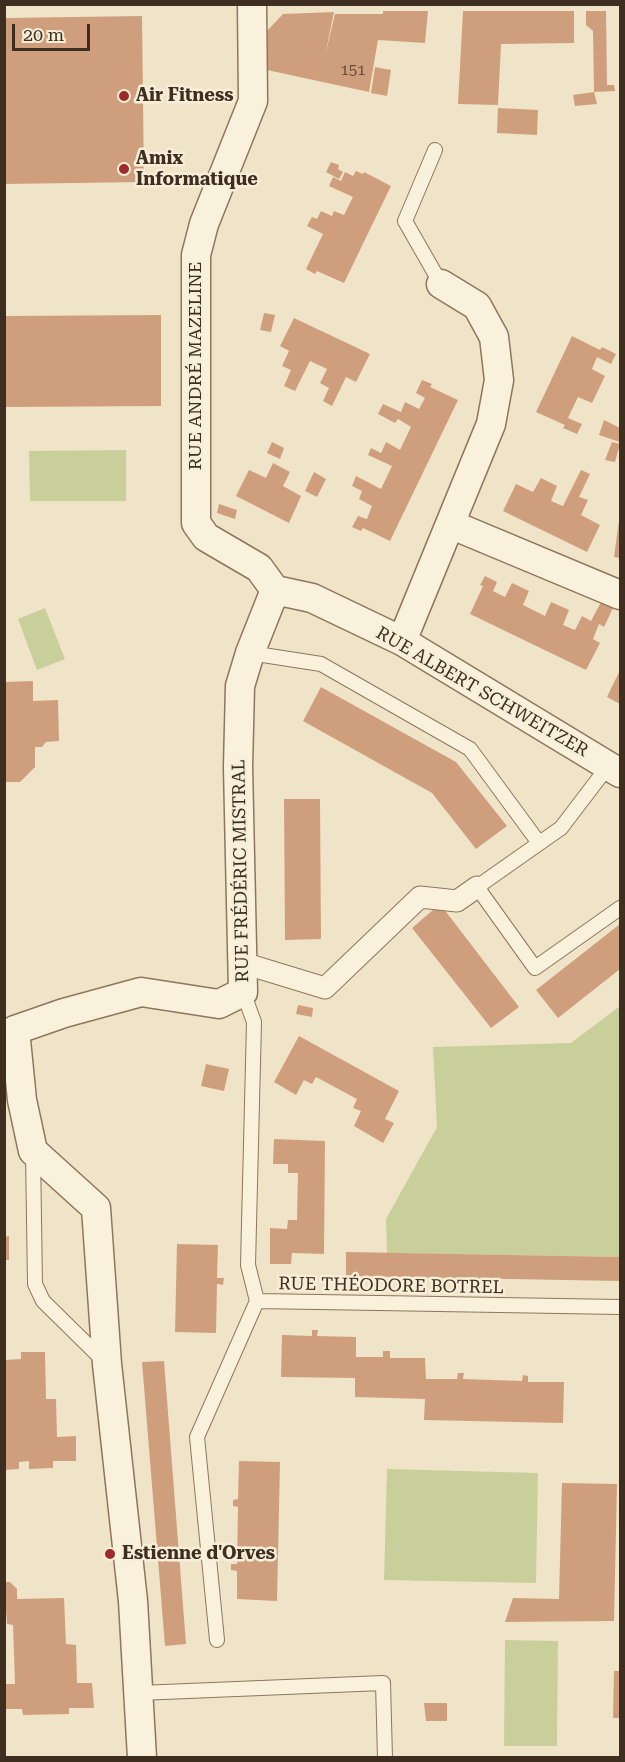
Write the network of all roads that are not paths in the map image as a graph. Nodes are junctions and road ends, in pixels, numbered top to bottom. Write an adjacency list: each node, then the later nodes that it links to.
1 (252, 4): 5 (street, RUE ANDRÉ MAZELINE)
2 (435, 150): 3 (lane)
3 (441, 284): 4 (street)
4 (450, 524): 6 (street); 7 (street)
5 (275, 590): 7 (street, RUE ALBERT SCHWEITZER); 8 (street, RUE FRÉDÉRIC MISTRAL)
6 (621, 595)
7 (402, 641): 9 (street, RUE ALBERT SCHWEITZER)
8 (250, 653): 10 (lane); 13 (street, RUE FRÉDÉRIC MISTRAL)
9 (615, 769): 10 (lane)
10 (539, 843): 11 (lane)
11 (477, 887): 12 (lane); 13 (street)
12 (621, 908)
13 (243, 963): 14 (street, RUE FRÉDÉRIC MISTRAL)
14 (243, 992): 15 (street, RUE FRÉDÉRIC MISTRAL); 17 (lane, RUE THÉODORE BOTREL)
15 (10, 1029): 16 (street)
16 (33, 1151): 19 (street); 19 (lane)
17 (257, 1301): 18 (lane, RUE THÉODORE BOTREL); 20 (lane)
18 (621, 1307)
19 (107, 1364): 21 (street)
20 (217, 1640)
21 (139, 1693): 22 (street); 23 (lane)
22 (142, 1758)
23 (385, 1758)

